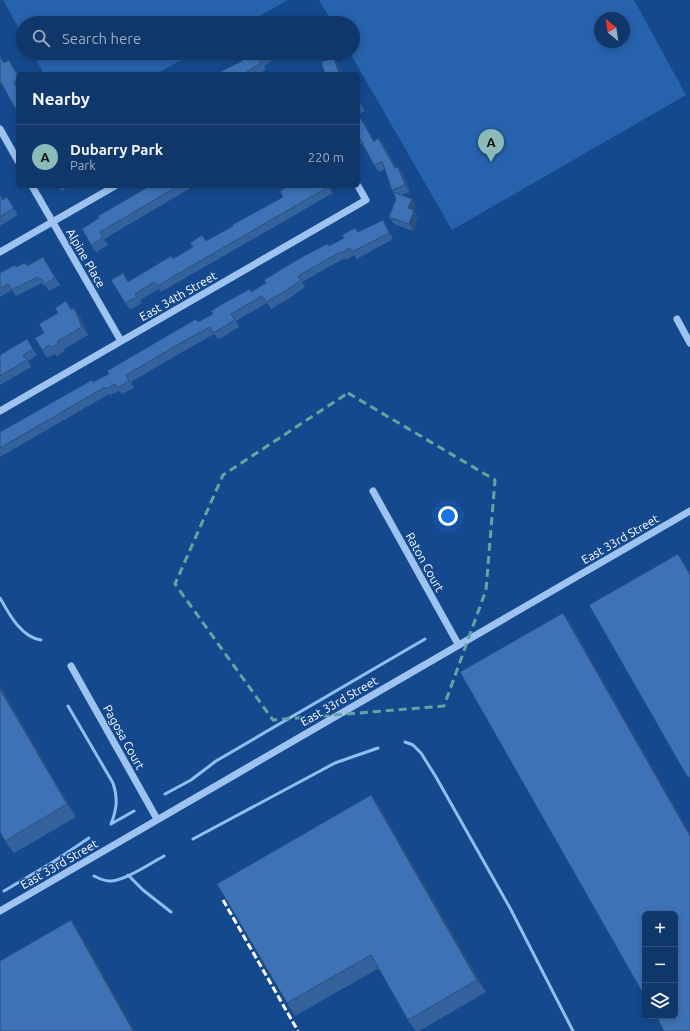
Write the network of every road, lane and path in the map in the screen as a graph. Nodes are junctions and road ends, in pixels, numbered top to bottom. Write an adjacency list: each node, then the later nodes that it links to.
1 (0, 129): 2 (street)
2 (16, 157)
3 (33, 188): 6 (street, Alpine Place)
4 (112, 188): 6 (street)
5 (359, 188): 9 (street, East 34th Street)
6 (53, 222): 7 (street); 9 (street, Alpine Place)
7 (0, 252)
8 (677, 319): 10 (street)
9 (121, 341): 11 (street, East 34th Street)
10 (690, 342)
11 (0, 411)
12 (373, 491): 14 (street, Raton Court)
13 (690, 511): 14 (street, East 33rd Street)
14 (458, 644): 16 (street, East 33rd Street)
15 (71, 666): 16 (street, Pagosa Court)
16 (157, 819): 17 (street, East 33rd Street)
17 (0, 910)

